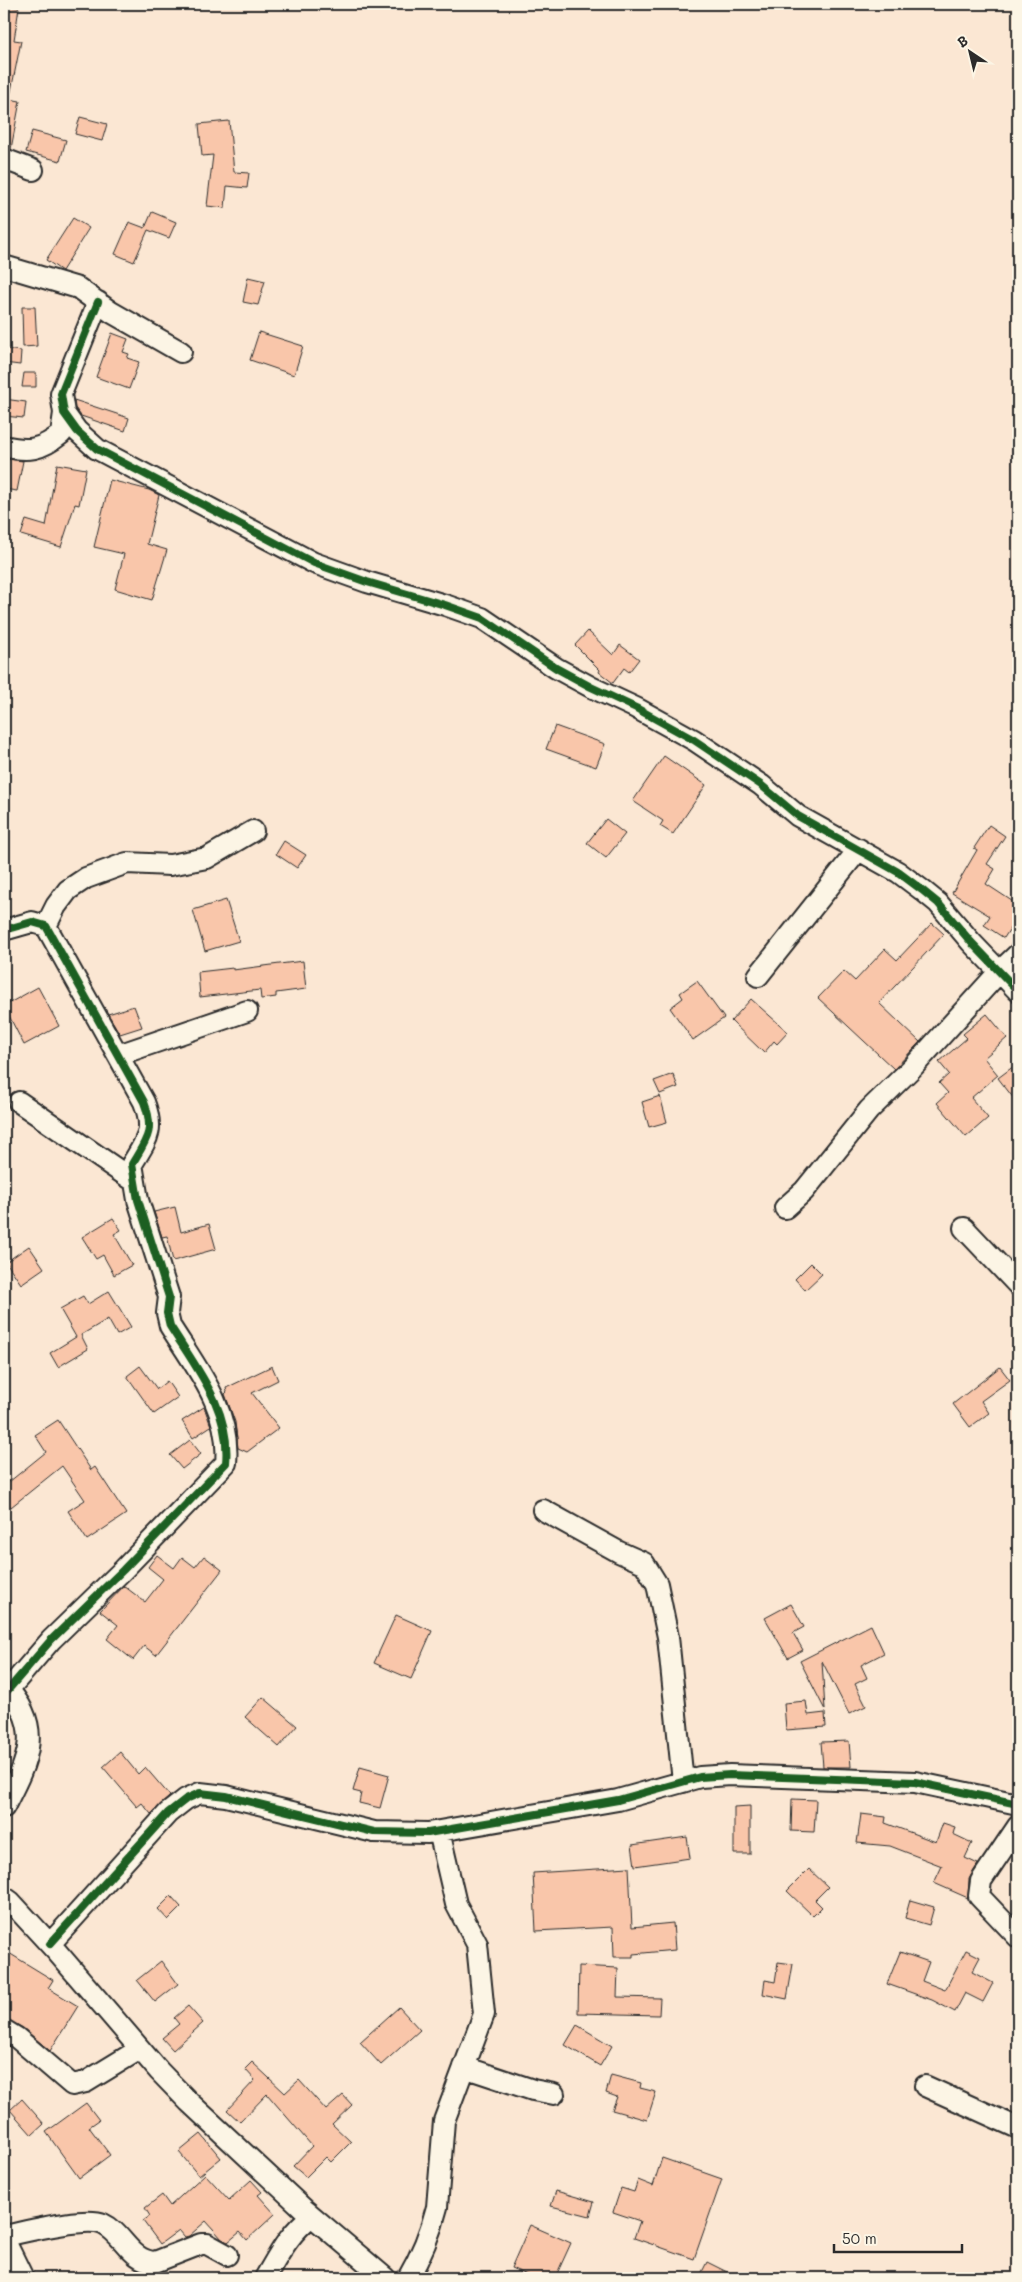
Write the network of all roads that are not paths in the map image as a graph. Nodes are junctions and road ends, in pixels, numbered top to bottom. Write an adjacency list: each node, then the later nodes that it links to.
1 (4, 159): 2 (street)
2 (33, 170)
3 (4, 266): 4 (street)
4 (98, 302): 5 (street); 6 (street)
5 (181, 352)
6 (64, 414): 7 (street); 9 (street)
7 (4, 446)
8 (253, 830): 10 (street)
9 (859, 850): 13 (street); 14 (street)
10 (46, 926): 11 (street); 17 (street)
11 (4, 930)
12 (1018, 954): 13 (street)
13 (1000, 971): 15 (street); 20 (street)
14 (758, 976)
15 (1018, 991)
16 (248, 1011): 17 (street)
17 (118, 1055): 19 (street)
18 (19, 1102): 19 (street)
19 (134, 1181): 24 (street)
20 (785, 1208)
21 (964, 1228): 22 (street)
22 (1018, 1285)
23 (543, 1510): 25 (street)
24 (6, 1688): 27 (street)
25 (683, 1782): 26 (street); 29 (street)
26 (1018, 1804)
27 (4, 1807)
28 (1018, 1826): 31 (street)
29 (439, 1831): 32 (street); 35 (street)
30 (4, 1897): 32 (street)
31 (1018, 1937)
32 (50, 1944): 34 (street)
33 (4, 2030): 34 (street)
34 (140, 2049): 39 (street)
35 (464, 2067): 37 (street); 45 (street)
36 (925, 2086): 38 (street)
37 (554, 2094)
38 (1018, 2128)
39 (312, 2216): 43 (street); 44 (street)
40 (4, 2238): 41 (street); 42 (street)
41 (227, 2255)
42 (23, 2278)
43 (265, 2278)
44 (385, 2278)
45 (408, 2278)

